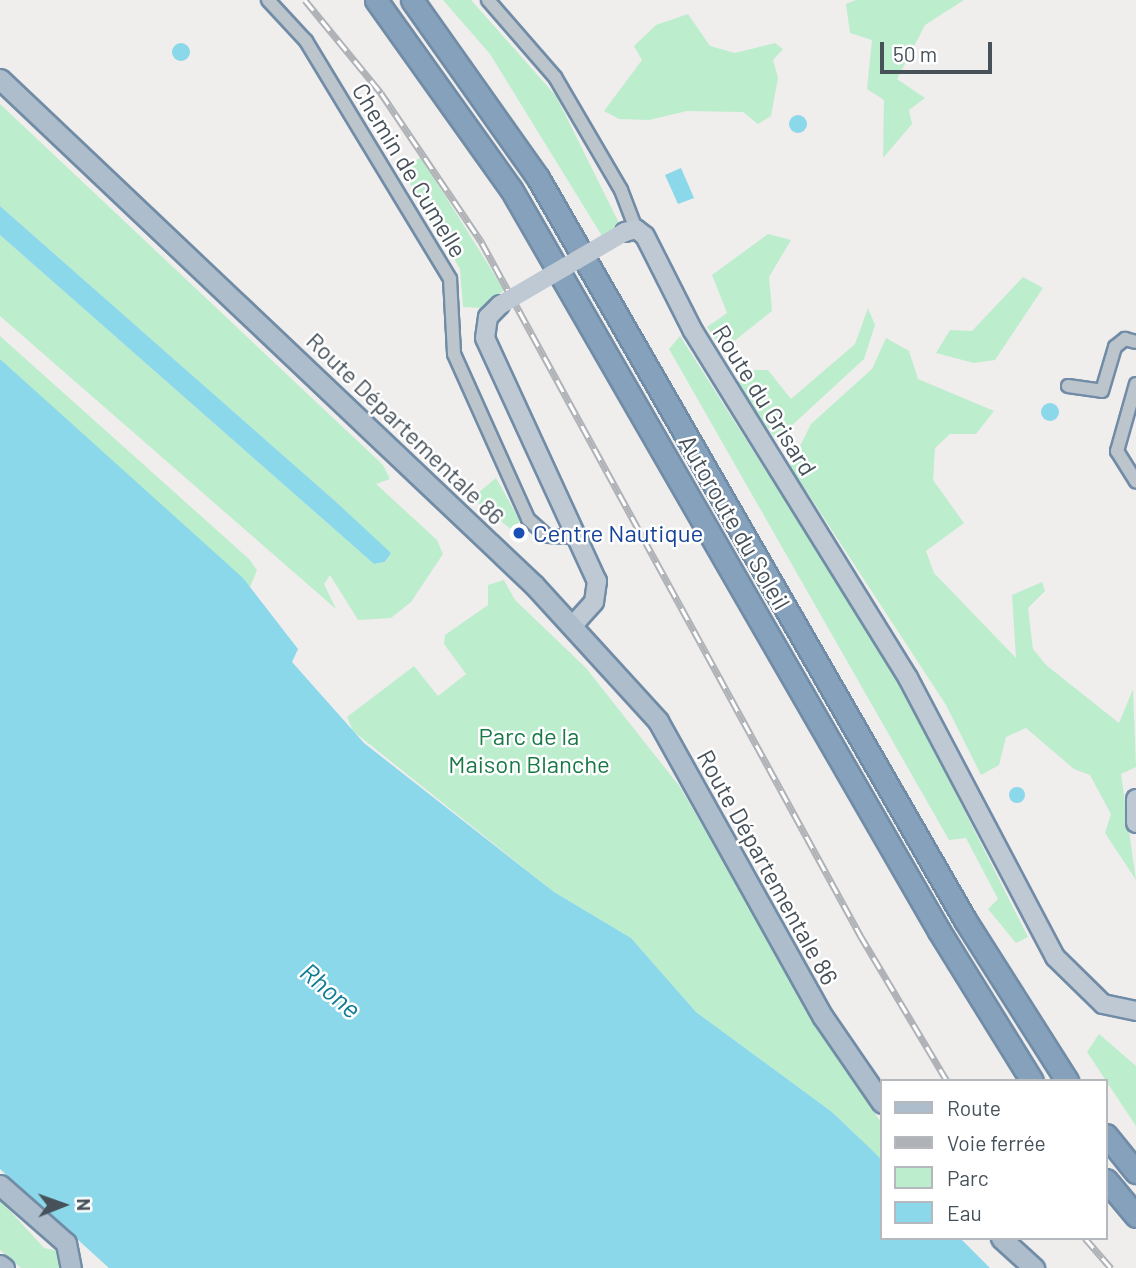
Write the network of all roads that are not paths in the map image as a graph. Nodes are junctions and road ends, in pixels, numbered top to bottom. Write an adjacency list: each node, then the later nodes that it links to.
1 (268, 0): 11 (street, Chemin de Cumelle)
2 (376, 0): 16 (highway, Autoroute du Soleil)
3 (412, 0): 17 (highway, Autoroute du Soleil)
4 (488, 0): 6 (street)
5 (0, 79): 12 (main road, Route Départementale 86)
6 (631, 230): 11 (street, bridge); 15 (street, Route du Grisard)
7 (1136, 342): 9 (street)
8 (1136, 384): 10 (street)
9 (1068, 386)
10 (1136, 481)
11 (579, 537): 12 (street)
12 (573, 625): 18 (main road, Route Départementale 86)
13 (1136, 799): 14 (street)
14 (1136, 823)
15 (1136, 1011)
16 (1031, 1079)
17 (1066, 1079)
18 (880, 1100)
19 (1108, 1137): 20 (highway)
20 (1136, 1172)
21 (1108, 1182): 23 (highway)
22 (0, 1185): 25 (main road)
23 (1136, 1216)
24 (1003, 1240): 26 (main road)
25 (74, 1267)
26 (1034, 1268)

